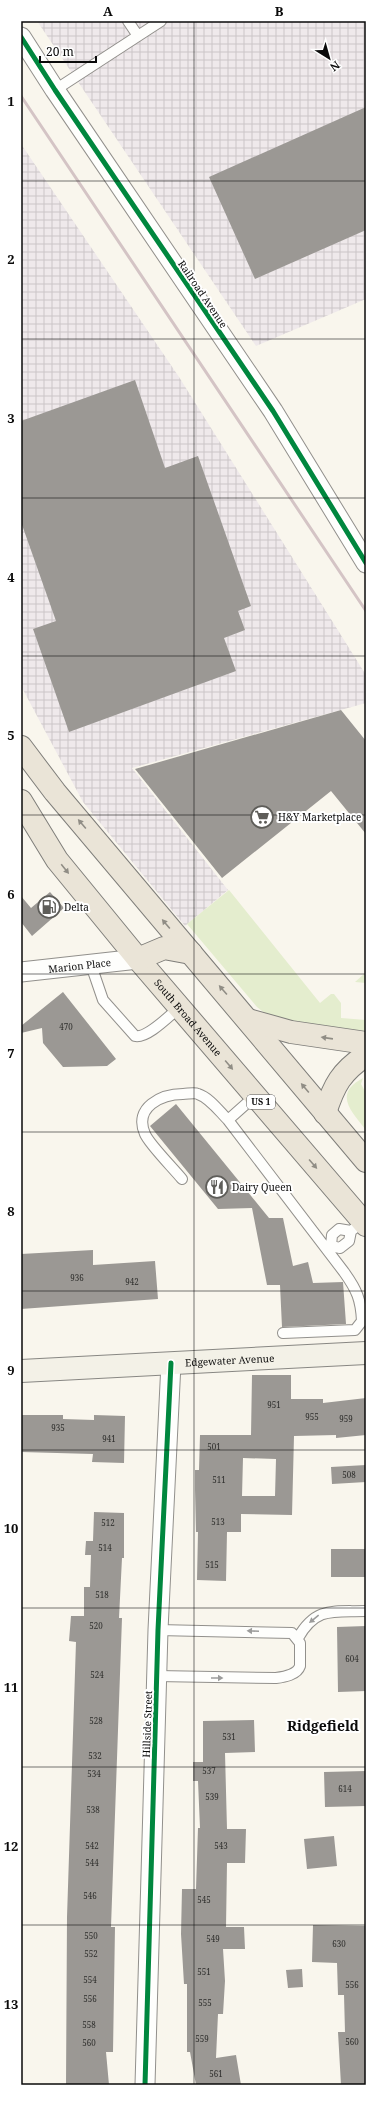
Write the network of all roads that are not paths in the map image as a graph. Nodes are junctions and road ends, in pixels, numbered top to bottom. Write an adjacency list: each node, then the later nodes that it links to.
1 (128, 21): 3 (lane)
2 (161, 21): 3 (lane)
3 (138, 36): 5 (lane)
4 (21, 37): 5 (street, Railroad Avenue)
5 (55, 90): 6 (street, Railroad Avenue)
6 (366, 563)
7 (21, 747): 9 (main road, one-way to 7)
8 (21, 801): 10 (main road, South Broad Avenue / US 1, one-way to 10)
9 (191, 953): 10 (main road); 14 (main road, one-way to 9)
10 (138, 960): 11 (street, Marion Place); 13 (main road, South Broad Avenue / US 1)
11 (91, 965): 12 (street, Marion Place); 13 (lane)
12 (21, 972)
13 (180, 1007): 17 (main road, South Broad Avenue / US 1, one-way to 17)
14 (248, 1020): 15 (main road, one-way to 14); 18 (main road, one-way to 14)
15 (366, 1043)
16 (366, 1055): 18 (main road)
17 (256, 1096): 19 (lane); 22 (main road, South Broad Avenue / US 1, one-way to 22)
18 (325, 1113): 20 (main road)
19 (228, 1120): 21 (lane); 23 (lane)
20 (366, 1161)
21 (182, 1179)
22 (362, 1224): 23 (lane); 23 (lane)
23 (328, 1247): 24 (lane)
24 (283, 1332)
25 (366, 1353): 26 (street, Edgewater Avenue)
26 (172, 1363): 27 (street, Edgewater Avenue); 29 (street, Hillside Street)
27 (21, 1371)
28 (366, 1611): 30 (lane, one-way to 30)
29 (158, 1630): 30 (lane, one-way to 29); 31 (street, Hillside Street)
30 (300, 1634): 31 (lane, one-way to 30)
31 (157, 1676): 32 (street, Hillside Street)
32 (145, 2085)

